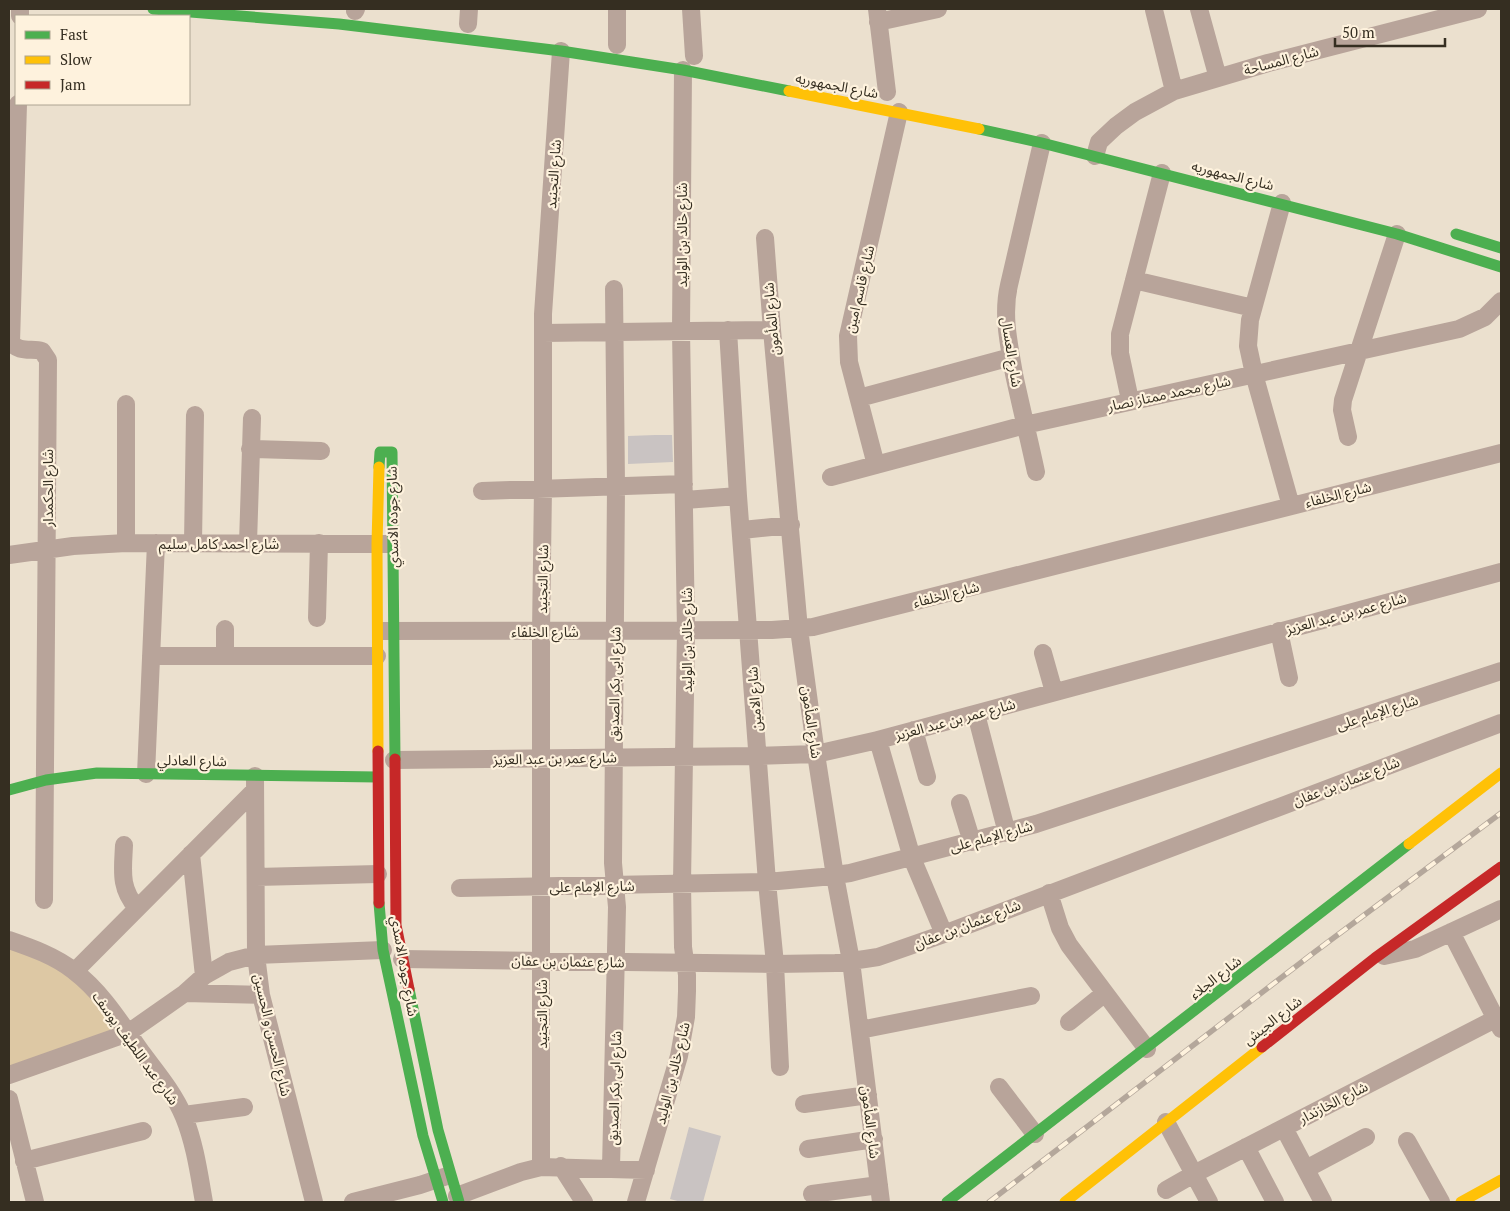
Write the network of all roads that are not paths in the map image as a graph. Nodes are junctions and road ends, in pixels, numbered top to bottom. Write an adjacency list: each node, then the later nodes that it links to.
1 (153, 9): 10 (street, شارع الجمهوريه)
2 (617, 9): 9 (street)
3 (691, 9): 11 (street, شارع خالد بن الوليد)
4 (938, 9): 8 (street)
5 (1199, 9): 12 (street)
6 (1478, 9): 12 (street, شارع المساحة)
7 (1154, 10): 14 (street)
8 (878, 16): 13 (street)
9 (617, 45)
10 (561, 51): 11 (street, شارع الجمهوريه); 36 (street, شارع التجنيد)
11 (691, 59): 16 (street, شارع الجمهوريه); 34 (street, شارع خالد بن الوليد)
12 (1218, 78): 14 (street, شارع المساحة)
13 (887, 92)
14 (1174, 92): 19 (street, شارع المساحة)
15 (18, 105): 17 (street, شارع الحكمدار)
16 (899, 112): 18 (street, شارع الجمهوريه); 41 (street, شارع قاسم امين)
17 (13, 127): 24 (street, شارع الحكمدار)
18 (1042, 143): 19 (street, شارع الجمهوريه); 39 (street, شارع العسال)
19 (1100, 146): 20 (street, شارع الجمهوريه)
20 (1162, 173): 21 (street, شارع الجمهوريه); 28 (street)
21 (1282, 203): 23 (street, شارع الجمهوريه); 31 (street)
22 (1448, 232): 26 (street)
23 (1397, 234): 27 (street, شارع الجمهوريه); 38 (street)
24 (12, 238): 37 (street, شارع الحكمدار)
25 (765, 238): 33 (street, شارع المأمون)
26 (1501, 248)
27 (1501, 267)
28 (1134, 280): 31 (street); 42 (street)
29 (614, 289): 35 (street, شارع ابى بكر الصديق)
30 (1501, 301): 38 (street, شارع محمد ممتاز نصار)
31 (1253, 308): 40 (street)
32 (728, 330): 33 (street); 34 (street); 58 (street, شارع الامين)
33 (772, 330): 60 (street, شارع المأمون)
34 (682, 331): 35 (street); 57 (street, شارع خالد بن الوليد)
35 (615, 332): 36 (street); 54 (street, شارع ابى بكر الصديق)
36 (543, 333): 55 (street, شارع التجنيد)
37 (11, 346): 68 (street, شارع الحكمدار)
38 (1358, 351): 40 (street, شارع محمد ممتاز نصار); 47 (street)
39 (1011, 357): 41 (street); 46 (street, شارع العسال)
40 (1254, 374): 42 (street, شارع محمد ممتاز نصار); 59 (street)
41 (859, 398): 51 (street, شارع قاسم امين)
42 (1130, 400): 46 (street, شارع محمد ممتاز نصار)
43 (126, 404): 62 (street)
44 (195, 415): 64 (street)
45 (252, 418): 48 (street)
46 (1025, 425): 51 (street, شارع محمد ممتاز نصار); 52 (street, شارع العسال)
47 (1348, 437)
48 (250, 449): 49 (street); 65 (street)
49 (321, 451)
50 (1501, 453): 59 (street, شارع الخلفاء)
51 (876, 465): 53 (street, شارع محمد ممتاز نصار)
52 (1036, 472)
53 (831, 477)
54 (616, 486): 55 (street); 57 (street); 74 (street, شارع ابى بكر الصديق)
55 (544, 488): 56 (street); 78 (street, شارع التجنيد)
56 (482, 491)
57 (684, 492): 58 (street); 75 (street, شارع خالد بن الوليد)
58 (738, 496): 61 (street, شارع الامين)
59 (1292, 506): 72 (street, شارع الخلفاء)
60 (791, 525): 61 (street); 72 (street, شارع المأمون)
61 (742, 530): 76 (street, شارع الامين)
62 (126, 542): 63 (street, شارع احمد كامل سليم); 68 (street, شارع احمد كامل سليم)
63 (156, 543): 64 (street, شارع احمد كامل سليم); 81 (street)
64 (192, 543): 65 (street, شارع احمد كامل سليم)
65 (248, 543): 66 (street, شارع احمد كامل سليم)
66 (319, 544): 67 (street, شارع احمد كامل سليم); 71 (street)
67 (385, 544): 67 (street, شارع جوده الاسدي); 77 (street, شارع جوده الاسدي); 77 (street, شارع جوده الاسدي)
68 (47, 549): 69 (street, شارع احمد كامل سليم); 101 (street, شارع الحكمدار)
69 (9, 555)
70 (1500, 577): 79 (street, شارع عمر بن عبد العزيز)
71 (317, 618)
72 (800, 628): 76 (street, شارع الخلفاء); 91 (street, شارع المأمون)
73 (225, 629): 82 (street)
74 (615, 630): 75 (street, شارع الخلفاء); 78 (street, شارع الخلفاء); 94 (street, شارع ابى بكر الصديق)
75 (686, 630): 76 (street, شارع الخلفاء); 93 (street, شارع خالد بن الوليد)
76 (749, 630): 92 (street, شارع الامين)
77 (385, 631): 78 (street, شارع الخلفاء); 83 (street, شارع جوده الاسدي); 96 (street, شارع جوده الاسدي)
78 (541, 631): 95 (street, شارع التجنيد)
79 (1279, 631): 85 (street); 86 (street, شارع عمر بن عبد العزيز)
80 (1043, 653): 86 (street)
81 (152, 656): 82 (street); 98 (street)
82 (224, 656): 83 (street)
83 (377, 656): 99 (street, شارع جوده الاسدي)
84 (1501, 671): 105 (street, شارع الإمام على)
85 (1289, 678)
86 (1054, 692): 87 (street, شارع عمر بن عبد العزيز)
87 (976, 714): 89 (street, شارع عمر بن عبد العزيز); 105 (street)
88 (1501, 722): 119 (street, شارع عثمان بن عفان)
89 (914, 730): 90 (street, شارع عمر بن عبد العزيز); 100 (street)
90 (878, 740): 91 (street, شارع عمر بن عبد العزيز); 109 (street)
91 (816, 754): 92 (street, شارع عمر بن عبد العزيز); 112 (street, شارع المأمون)
92 (758, 756): 93 (street, شارع عمر بن عبد العزيز); 114 (street, شارع الامين)
93 (685, 757): 94 (street, شارع عمر بن عبد العزيز); 115 (street, شارع خالد بن الوليد)
94 (613, 758): 95 (street, شارع عمر بن عبد العزيز); 116 (street, شارع ابى بكر الصديق)
95 (541, 759): 96 (street, شارع عمر بن عبد العزيز); 117 (street, شارع التجنيد)
96 (394, 760): 129 (street, شارع جوده الاسدي)
97 (1501, 773): 145 (street, شارع الجلاء)
98 (146, 774): 101 (street, شارع العادلي); 102 (street, شارع العادلي)
99 (377, 777): 102 (street, شارع العادلي); 111 (street, شارع جوده الاسدي)
100 (927, 777)
101 (46, 780): 103 (street, شارع العادلي); 120 (street, شارع الحكمدار)
102 (255, 783): 108 (street); 113 (street, شارع الحسن و الحسين)
103 (9, 790)
104 (960, 804): 106 (street)
105 (1007, 833): 106 (street, شارع الإمام على)
106 (972, 842): 109 (street, شارع الإمام على)
107 (124, 844): 121 (street)
108 (191, 854): 121 (street); 136 (street)
109 (912, 858): 112 (street, شارع الإمام على); 124 (street)
110 (1501, 867): 128 (street, شارع الجيش)
111 (378, 874): 113 (street); 126 (street, شارع جوده الاسدي)
112 (835, 876): 114 (street, شارع الإمام على); 131 (street, شارع المأمون)
113 (256, 877): 127 (street, شارع الحسن و الحسين)
114 (767, 882): 115 (street, شارع الإمام على); 134 (street, شارع الامين)
115 (682, 884): 116 (street, شارع الإمام على); 133 (street, شارع خالد بن الوليد)
116 (615, 885): 117 (street, شارع الإمام على); 132 (street, شارع ابى بكر الصديق)
117 (541, 887): 118 (street, شارع الإمام على); 130 (street, شارع التجنيد)
118 (460, 888)
119 (1050, 893): 124 (street, شارع عثمان بن عفان); 138 (street)
120 (44, 900)
121 (137, 908): 135 (street)
122 (1501, 909): 123 (street)
123 (1451, 932): 128 (street); 141 (street)
124 (944, 934): 131 (street, شارع عثمان بن عفان)
125 (9, 940): 135 (street, شارع عبد اللطيف يوسف)
126 (383, 950): 127 (street); 170 (street, شارع جوده الاسدي)
127 (256, 955): 136 (street); 139 (street, شارع الحسن و الحسين)
128 (1375, 958): 154 (street, شارع الجيش)
129 (402, 959): 130 (street, شارع عثمان بن عفان); 170 (street, شارع جوده الاسدي)
130 (541, 961): 132 (street, شارع عثمان بن عفان); 165 (street, شارع التجنيد)
131 (851, 961): 134 (street, شارع عثمان بن عفان); 143 (street, شارع المأمون)
132 (617, 962): 133 (street, شارع عثمان بن عفان); 166 (street, شارع ابى بكر الصديق)
133 (686, 963): 134 (street, شارع عثمان بن عفان); 168 (street, شارع خالد بن الوليد)
134 (775, 964): 146 (street, شارع الامين)
135 (75, 971): 144 (street, شارع عبد اللطيف يوسف)
136 (204, 976): 137 (street)
137 (185, 993): 139 (street); 144 (street)
138 (1105, 993): 142 (street); 145 (street)
139 (261, 995): 179 (street, شارع الحسن و الحسين)
140 (1031, 996): 143 (street)
141 (1499, 1021): 155 (street, شارع الخازندار)
142 (1069, 1022)
143 (860, 1030): 149 (street, شارع المأمون)
144 (128, 1033): 147 (street); 153 (street, شارع عبد اللطيف يوسف)
145 (1147, 1049): 157 (street, شارع الجلاء)
146 (780, 1067)
147 (9, 1075)
148 (999, 1087): 157 (street)
149 (868, 1095): 151 (street); 159 (street, شارع المأمون)
150 (9, 1099): 163 (street)
151 (804, 1104)
152 (244, 1107): 153 (street)
153 (184, 1115): 178 (street, شارع عبد اللطيف يوسف)
154 (1166, 1122): 169 (street); 176 (street, شارع الجيش)
155 (1284, 1128): 161 (street, شارع الخازندار); 167 (street)
156 (142, 1131): 163 (street)
157 (1035, 1134): 185 (street, شارع الجلاء)
158 (1366, 1137): 167 (street)
159 (874, 1140): 162 (street); 172 (street, شارع المأمون)
160 (1407, 1141): 189 (street)
161 (1246, 1147): 169 (street, شارع الخازندار); 187 (street)
162 (808, 1149)
163 (24, 1162): 177 (street)
164 (561, 1166): 165 (street); 166 (street); 182 (street)
165 (541, 1167): 175 (street)
166 (611, 1168): 168 (street)
167 (1306, 1169): 188 (street)
168 (646, 1170): 183 (street, شارع خالد بن الوليد)
169 (1194, 1174): 173 (street, شارع الخازندار); 186 (street)
170 (442, 1178): 175 (street, شارع جوده الاسدي); 175 (street, شارع جوده الاسدي); 180 (street); 181 (street, شارع جوده الاسدي)
171 (1501, 1180): 190 (street)
172 (879, 1184): 174 (street); 184 (street, شارع المأمون)
173 (1166, 1190)
174 (812, 1194)
175 (453, 1200)
176 (1071, 1200)
177 (35, 1202)
178 (204, 1202)
179 (314, 1202)
180 (352, 1202)
181 (431, 1202)
182 (584, 1202)
183 (636, 1202)
184 (881, 1202)
185 (947, 1202)
186 (1209, 1202)
187 (1275, 1202)
188 (1324, 1202)
189 (1441, 1202)
190 (1461, 1202)

